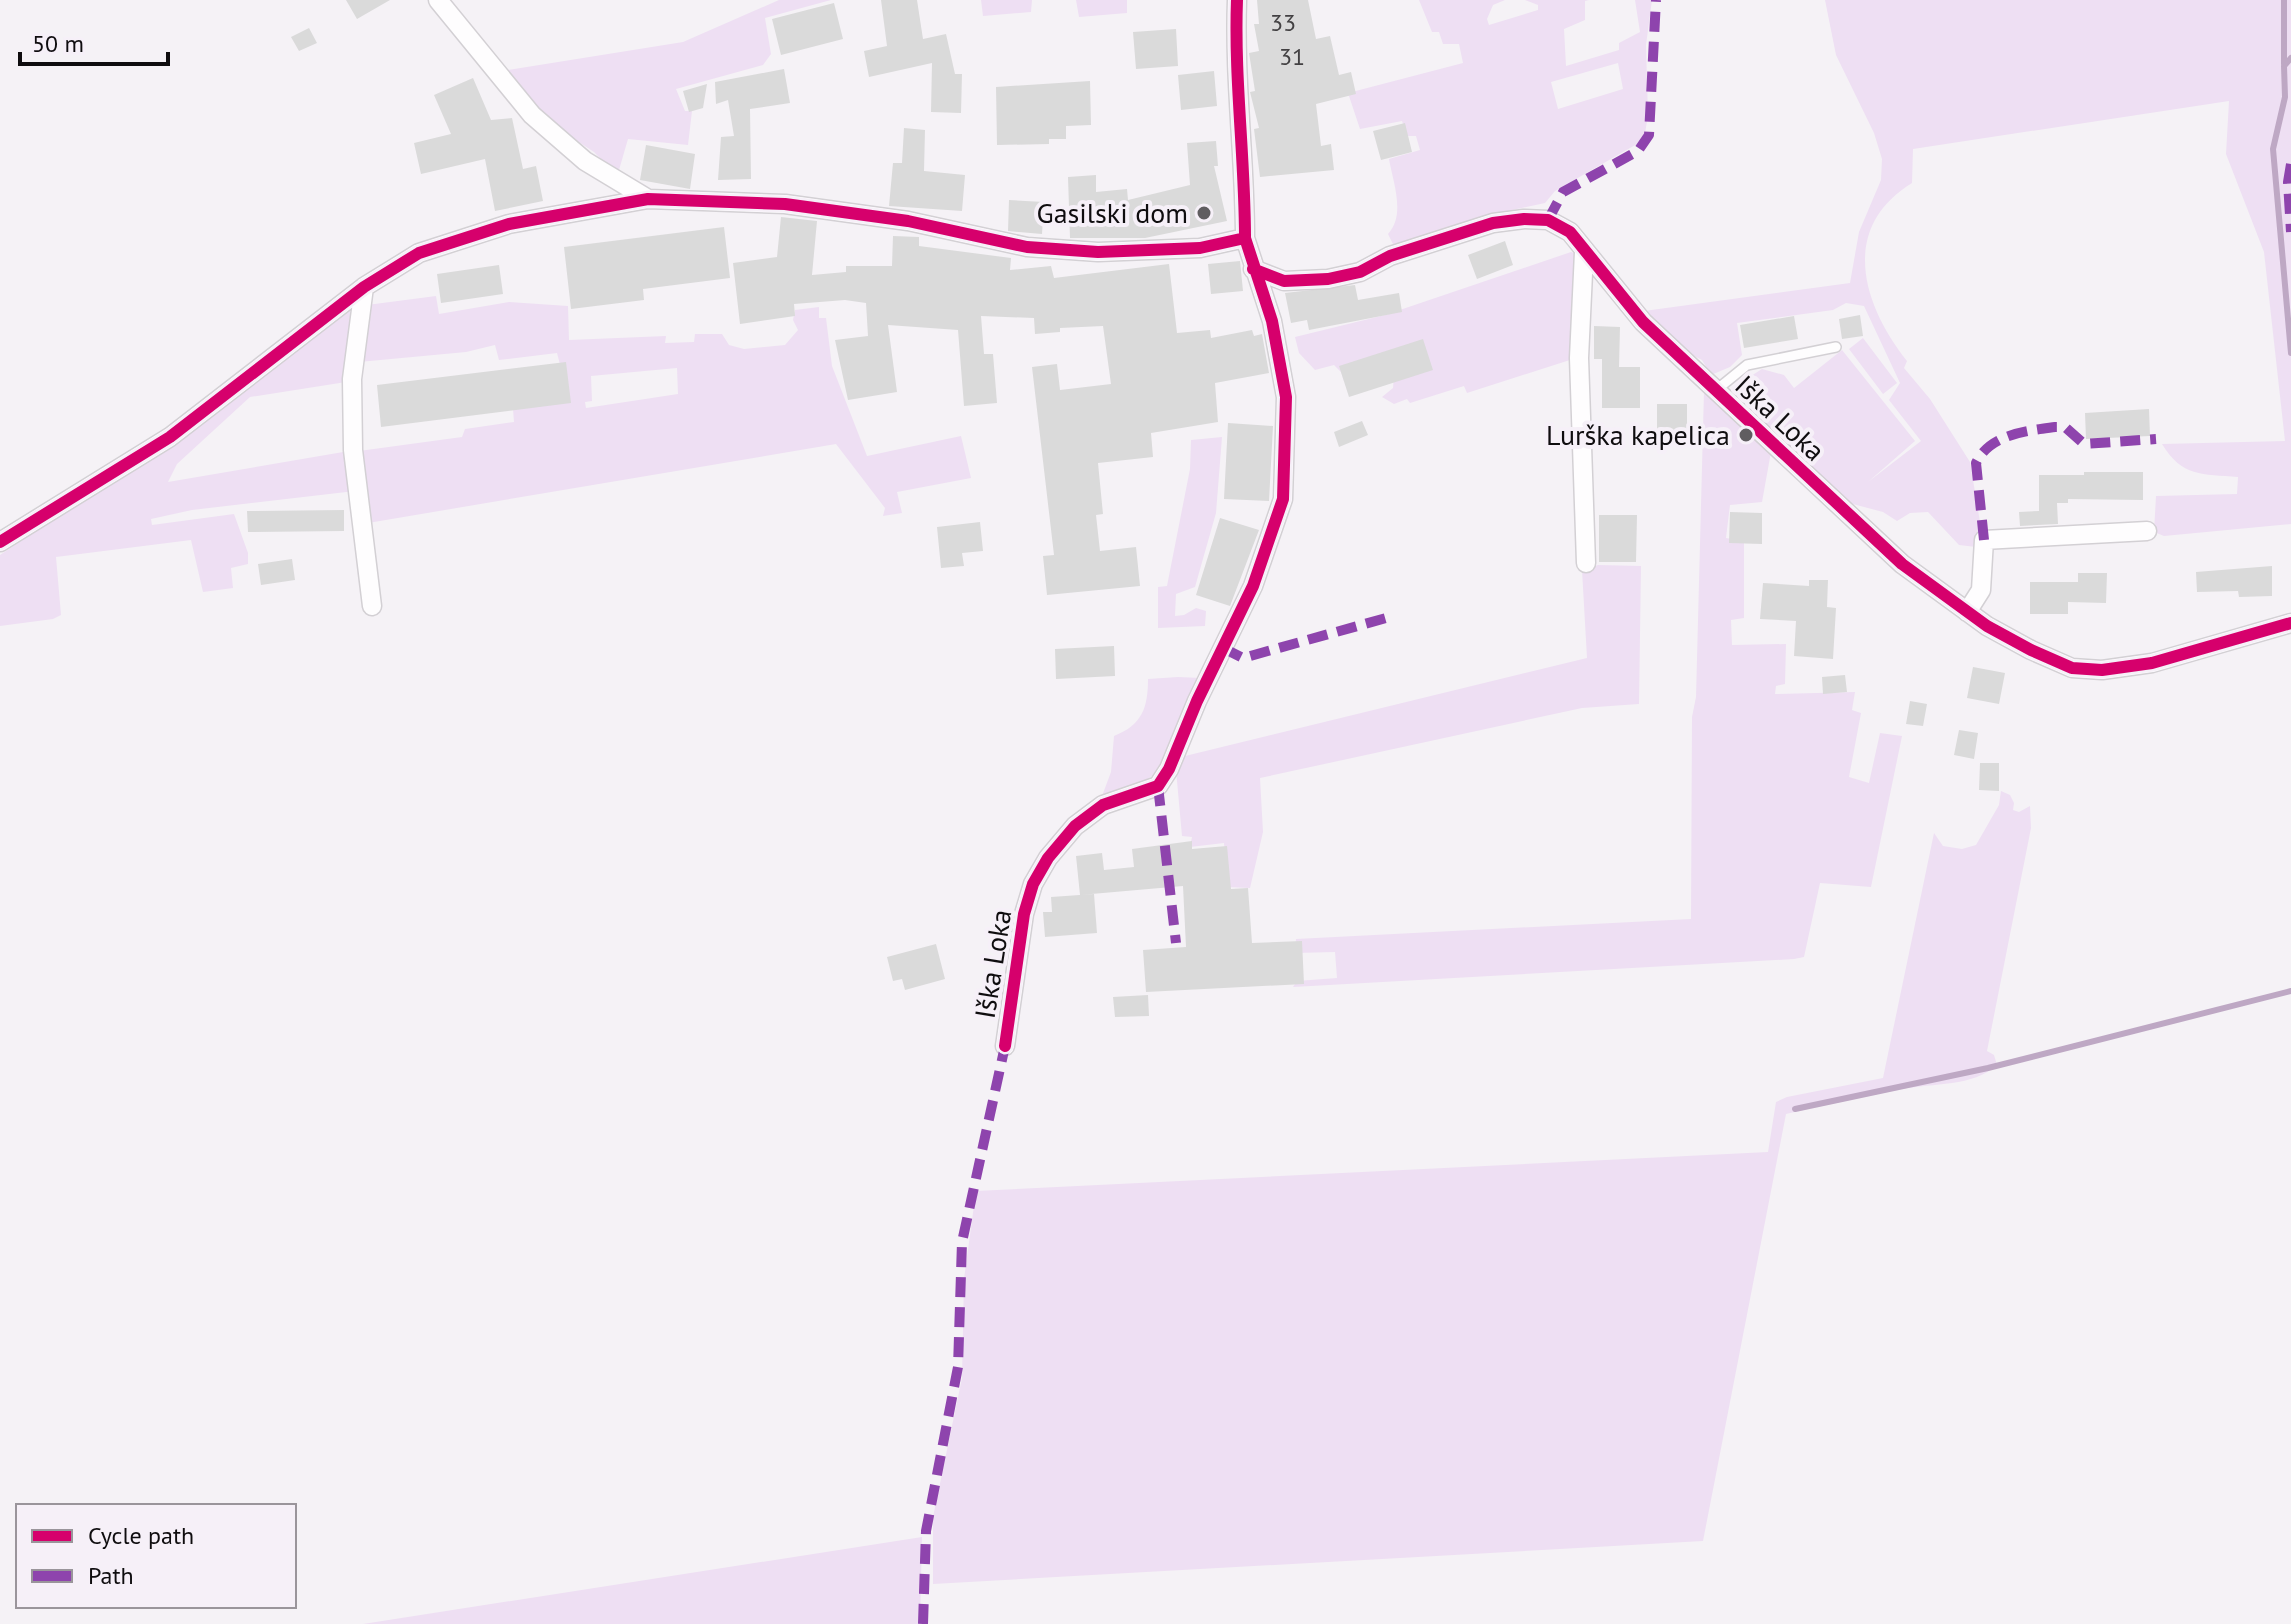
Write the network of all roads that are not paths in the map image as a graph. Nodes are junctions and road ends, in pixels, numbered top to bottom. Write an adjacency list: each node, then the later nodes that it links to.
1 (438, 0): 3 (street)
2 (1237, 0): 4 (street, Iška Loka)
3 (648, 199): 4 (street); 7 (street)
4 (1245, 238): 6 (street, Iška Loka)
5 (1584, 252): 6 (street, Iška Loka); 9 (street, Iška Loka); 12 (street)
6 (1253, 269): 16 (street, Iška Loka)
7 (364, 287): 11 (street); 13 (street)
8 (1836, 347): 9 (lane)
9 (1715, 391): 14 (street, Iška Loka)
10 (2147, 531): 14 (street)
11 (0, 542)
12 (1586, 563)
13 (372, 606)
14 (1967, 612): 15 (street, Iška Loka)
15 (2291, 623)
16 (1005, 1046)

